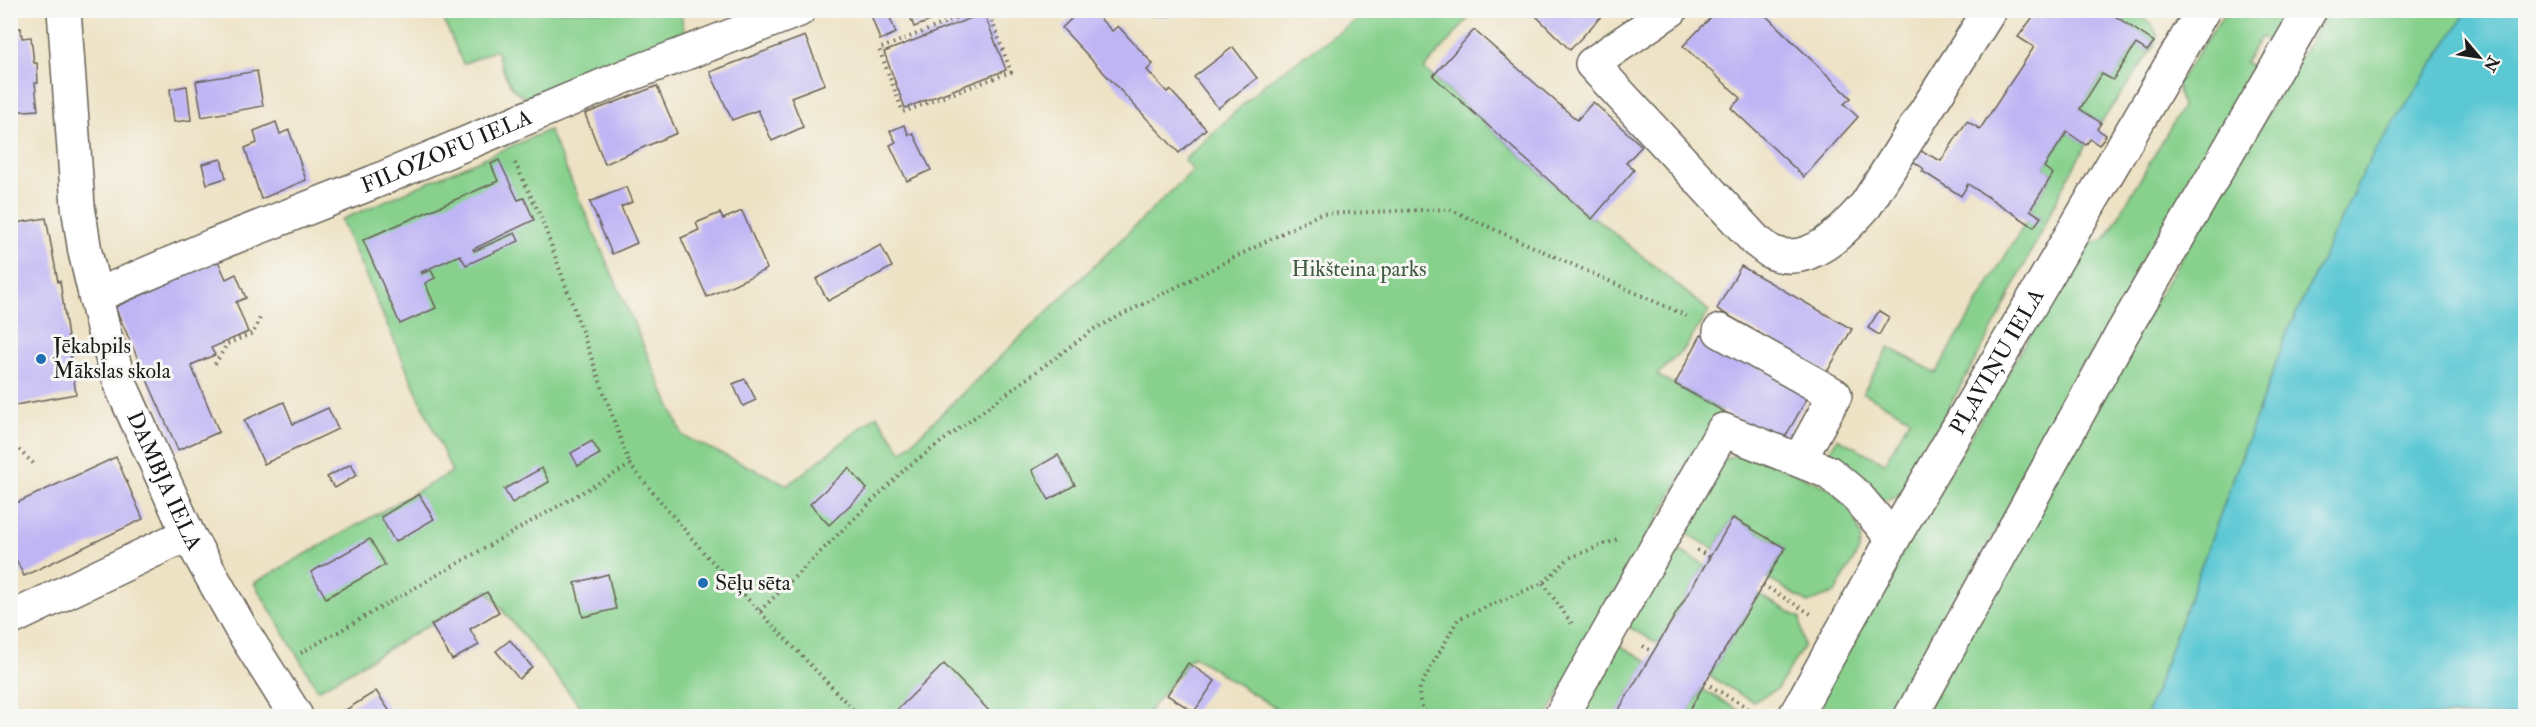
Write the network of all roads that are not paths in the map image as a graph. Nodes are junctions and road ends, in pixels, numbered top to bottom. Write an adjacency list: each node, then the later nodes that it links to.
1 (64, 10): 7 (street, DAMBJA IELA)
2 (799, 10): 7 (street, FILOZOFU IELA)
3 (1671, 10): 4 (street)
4 (1990, 10)
5 (2310, 10): 16 (street)
6 (2192, 14): 11 (street, PĻAVIŅU IELA)
7 (95, 296): 10 (street, DAMBJA IELA)
8 (1720, 331): 9 (street)
9 (1800, 459): 11 (street); 14 (street)
10 (188, 534): 12 (street); 13 (street, DAMBJA IELA)
11 (1893, 539): 15 (street, PĻAVIŅU IELA)
12 (10, 619)
13 (296, 717)
14 (1560, 717)
15 (1795, 717)
16 (1911, 717)

